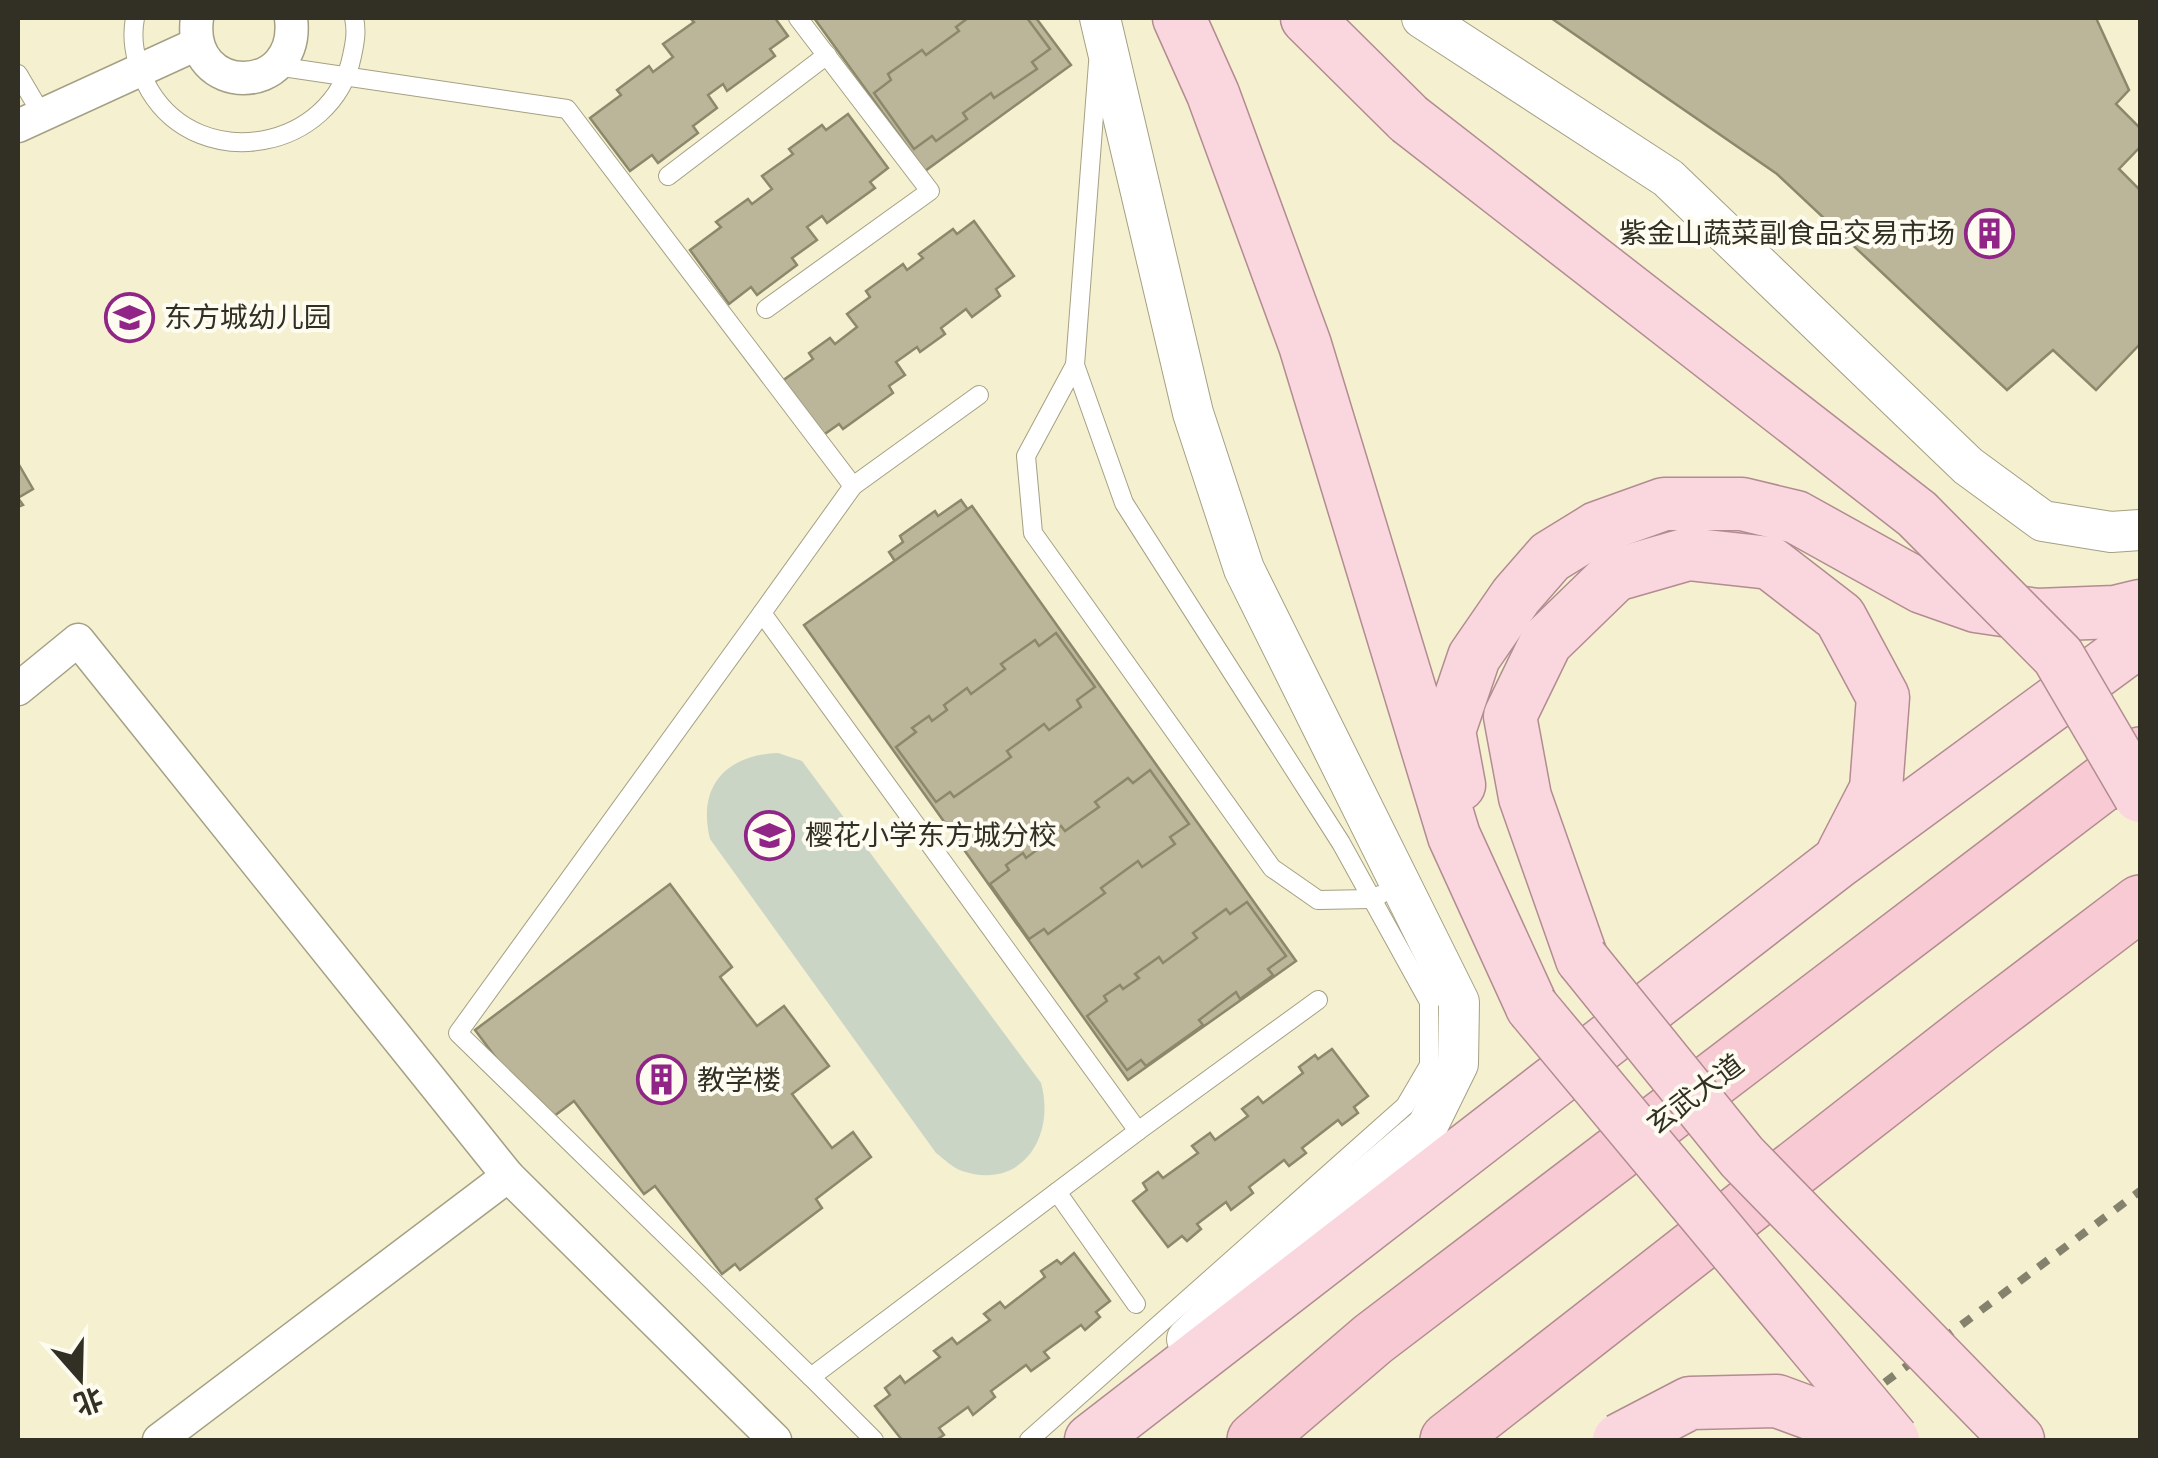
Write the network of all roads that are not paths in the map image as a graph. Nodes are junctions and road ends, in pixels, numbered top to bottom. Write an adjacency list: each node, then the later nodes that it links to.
1 (135, 18): 12 (lane)
2 (291, 18): 11 (street)
3 (354, 18): 14 (lane)
4 (798, 18): 10 (lane)
5 (1179, 18): 29 (main road)
6 (1307, 18): 27 (main road, bridge)
7 (1422, 18): 21 (street)
8 (1100, 20): 18 (lane); 42 (street)
9 (198, 31): 11 (street); 12 (street)
10 (828, 55): 16 (lane); 17 (lane)
11 (276, 66): 14 (lane)
12 (139, 72): 14 (lane); 15 (street)
13 (18, 74): 15 (lane)
14 (348, 76): 20 (lane)
15 (30, 119)
16 (668, 176)
17 (766, 309)
18 (1074, 365): 30 (lane); 30 (lane)
19 (979, 395): 20 (lane)
20 (854, 486): 23 (lane)
21 (2140, 530)
22 (2140, 606): 29 (main road)
23 (762, 612): 33 (lane); 37 (lane)
24 (2140, 640): 28 (main road)
25 (18, 689): 34 (street)
26 (2140, 755): 44 (highway, 玄武大道)
27 (2140, 796)
28 (1839, 861): 43 (main road); 49 (main road, bridge)
29 (1477, 890): 48 (main road, bridge)
30 (1376, 897): 41 (lane)
31 (2140, 904): 45 (highway)
32 (1318, 1000): 33 (lane)
33 (1138, 1131): 35 (lane)
34 (508, 1176): 38 (street); 39 (street)
35 (1057, 1192): 36 (lane); 37 (lane)
36 (1136, 1304)
37 (811, 1377): 40 (lane)
38 (159, 1440)
39 (776, 1440)
40 (874, 1440)
41 (1029, 1440)
42 (1080, 1440)
43 (1091, 1440)
44 (1255, 1440)
45 (1448, 1440)
46 (1619, 1440): 47 (main road, bridge)
47 (1883, 1440)
48 (1893, 1440)
49 (2018, 1440)

